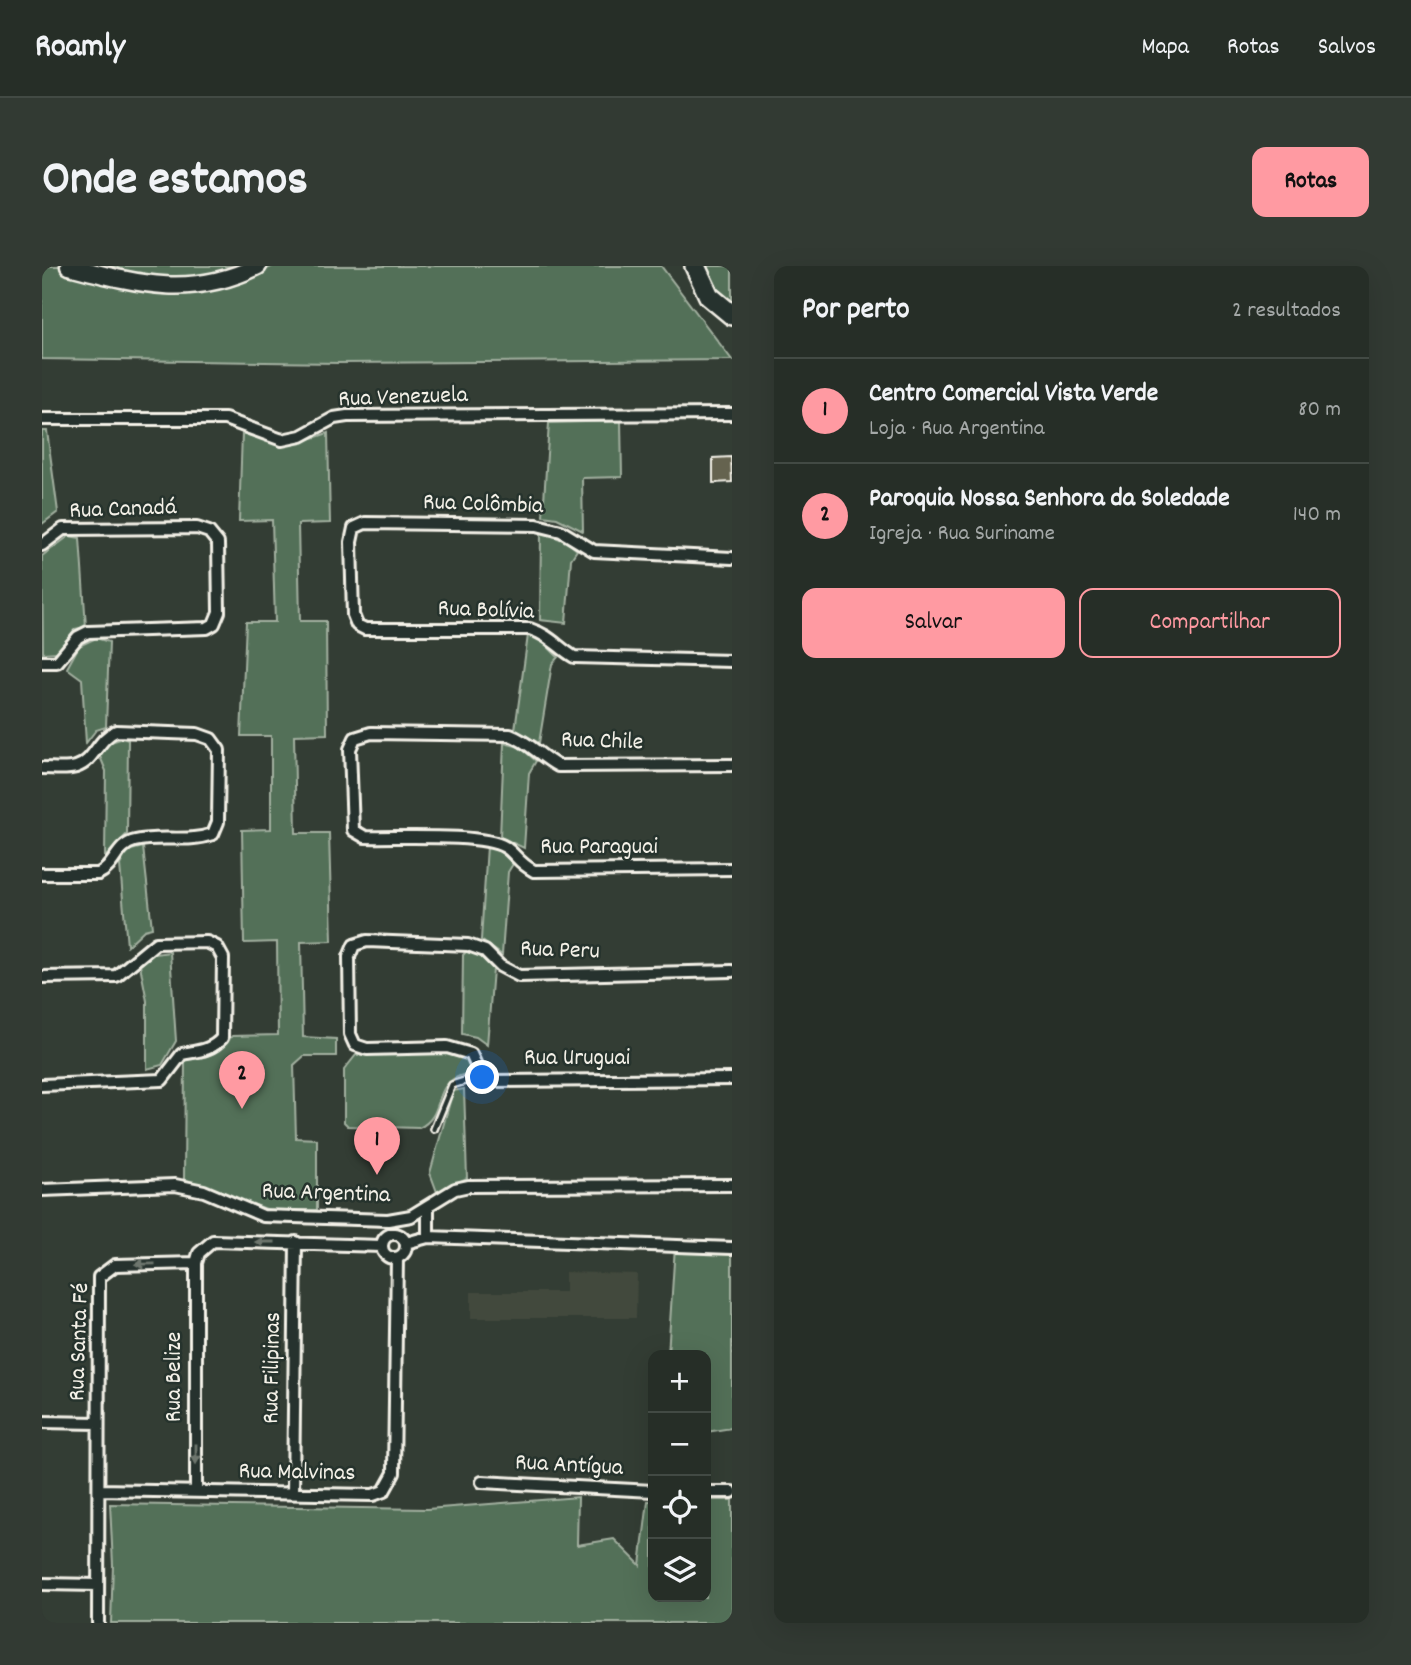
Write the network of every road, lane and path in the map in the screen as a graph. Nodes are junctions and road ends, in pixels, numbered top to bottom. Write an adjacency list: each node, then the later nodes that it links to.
1 (69, 266): 2 (main road)
2 (258, 266)
3 (695, 266): 4 (highway)
4 (730, 315)
5 (732, 414): 6 (street, Rua Venezuela)
6 (42, 419)
7 (42, 545): 11 (street, Rua Canadá)
8 (732, 558): 9 (street, Rua Colômbia)
9 (357, 625): 10 (street, Rua Bolívia)
10 (732, 661)
11 (42, 662)
12 (732, 765): 14 (street, Rua Chile)
13 (42, 768): 16 (street)
14 (353, 830): 15 (street, Rua Paraguai)
15 (732, 869)
16 (42, 874)
17 (732, 971): 19 (street, Rua Peru)
18 (42, 977): 22 (street)
19 (355, 1045): 20 (street, Rua Uruguai)
20 (479, 1072): 21 (street, Rua Uruguai); 23 (lane)
21 (732, 1079)
22 (42, 1085)
23 (434, 1129)
24 (732, 1185): 26 (street, Rua Argentina)
25 (42, 1190): 27 (street, Rua Argentina)
26 (428, 1207): 27 (street, Rua Argentina); 29 (street)
27 (388, 1220): 28 (street)
28 (391, 1234): 31 (street); 32 (street)
29 (428, 1237): 31 (street); 33 (street)
30 (296, 1242): 32 (street); 35 (street, one-way to 35); 44 (street, Rua Filipinas)
31 (406, 1242): 34 (street)
32 (382, 1246): 34 (street)
33 (732, 1248)
34 (397, 1258): 44 (street, Rua Malvinas)
35 (196, 1263): 37 (street, Rua Santa Fé, one-way to 37); 41 (street, Rua Belize, one-way to 41)
36 (42, 1422): 37 (street)
37 (98, 1423): 39 (street, Rua Santa Fé)
38 (482, 1482): 40 (street, Rua Antígua)
39 (99, 1490): 41 (street, Rua Malvinas); 46 (street, Rua Santa Fé)
40 (648, 1491)
41 (197, 1492): 44 (street, Rua Malvinas)
42 (711, 1492): 43 (street)
43 (732, 1492)
44 (293, 1494)
45 (42, 1584): 46 (street)
46 (98, 1585): 47 (street, Rua Santa Fé)
47 (98, 1623)

